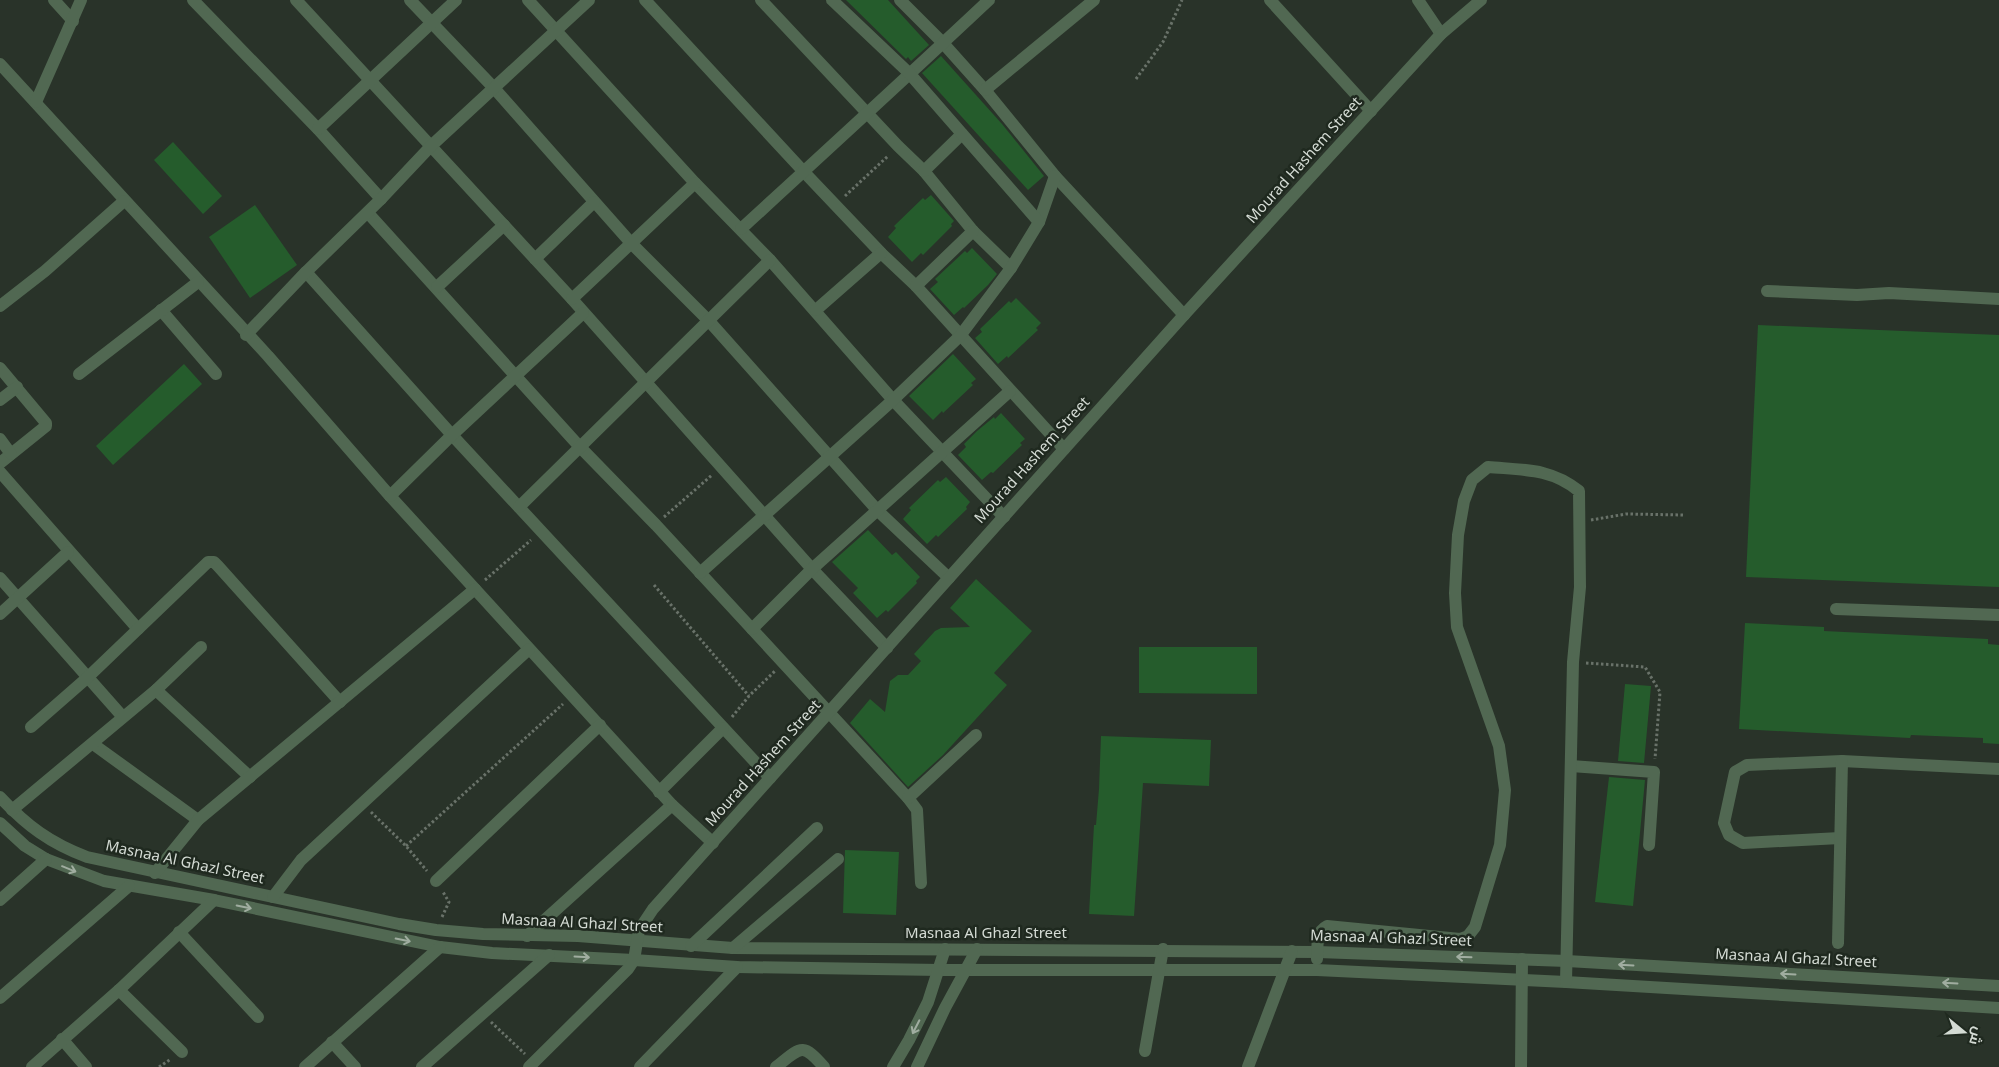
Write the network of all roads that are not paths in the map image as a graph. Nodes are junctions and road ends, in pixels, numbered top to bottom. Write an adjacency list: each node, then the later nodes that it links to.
1 (54, 0): 18 (street)
2 (81, 0): 18 (street)
3 (193, 0): 31 (street)
4 (296, 0): 25 (street)
5 (410, 0): 19 (street)
6 (456, 0): 19 (street)
7 (528, 0): 20 (street)
8 (589, 0): 20 (street)
9 (645, 0): 35 (street)
10 (761, 0): 30 (street)
11 (832, 0): 24 (street)
12 (900, 0): 22 (street)
13 (989, 0): 22 (street)
14 (1094, 0): 27 (street)
15 (1270, 0): 29 (street)
16 (1418, 0): 21 (street)
17 (1481, 0): 21 (street, Mourad Hashem Street)
18 (73, 21): 28 (street)
19 (433, 23): 25 (street); 26 (street)
20 (555, 31): 26 (street); 37 (street)
21 (1441, 34): 29 (street, Mourad Hashem Street)
22 (944, 43): 24 (street); 27 (street)
23 (0, 64): 28 (street)
24 (910, 73): 30 (street); 32 (street)
25 (370, 80): 31 (street); 33 (street)
26 (494, 88): 33 (street); 40 (street)
27 (985, 90): 36 (street)
28 (36, 102): 39 (street)
29 (1371, 111): 62 (street, Mourad Hashem Street)
30 (868, 114): 34 (street); 35 (street)
31 (318, 129): 38 (street)
32 (962, 134): 34 (street); 42 (street)
33 (431, 146): 38 (street); 43 (street)
34 (924, 171): 45 (street)
35 (804, 172): 44 (street); 47 (street)
36 (1056, 176): 42 (street); 62 (street)
37 (695, 183): 44 (street); 46 (street)
38 (381, 200): 41 (street)
39 (124, 201): 52 (street); 58 (street)
40 (594, 202): 46 (street); 48 (street)
41 (368, 213): 51 (street); 54 (street)
42 (1039, 222): 50 (street)
43 (504, 226): 48 (street); 54 (street)
44 (741, 229): 49 (street)
45 (973, 231): 50 (street); 53 (street)
46 (631, 243): 57 (street); 63 (street)
47 (881, 253): 53 (street); 60 (street)
48 (535, 258): 57 (street)
49 (770, 260): 60 (street); 63 (street)
50 (1011, 268): 65 (street)
51 (306, 272): 64 (street); 75 (street)
52 (198, 282): 59 (street); 64 (street)
53 (916, 286): 65 (street)
54 (437, 287): 69 (street)
55 (1767, 291): 56 (street)
56 (1999, 299)
57 (572, 300): 61 (street)
58 (0, 306)
59 (161, 310): 67 (street); 68 (street)
60 (816, 310): 74 (street)
61 (584, 313): 69 (street); 70 (street)
62 (1184, 315): 78 (street, Mourad Hashem Street)
63 (710, 321): 70 (street); 81 (street)
64 (246, 335): 84 (street)
65 (960, 336): 72 (street); 74 (street)
66 (0, 368): 71 (street)
67 (79, 374)
68 (216, 374)
69 (516, 375): 75 (street); 77 (street)
70 (646, 381): 77 (street); 87 (street)
71 (17, 387): 73 (street); 80 (street)
72 (1010, 391): 78 (street); 79 (street)
73 (0, 400)
74 (893, 400): 79 (street); 81 (street)
75 (452, 435): 84 (street); 85 (street)
76 (0, 439): 80 (street)
77 (579, 446): 85 (street); 91 (street)
78 (1064, 449): 88 (street, Mourad Hashem Street)
79 (943, 452): 86 (street); 88 (street)
80 (11, 454): 82 (street)
81 (829, 457): 86 (street); 87 (street)
82 (0, 463)
83 (0, 472): 89 (street)
84 (390, 496): 94 (street)
85 (519, 507): 111 (street)
86 (878, 511): 90 (street); 93 (street)
87 (765, 515): 90 (street); 91 (street)
88 (1004, 516): 93 (street, Mourad Hashem Street)
89 (68, 552): 95 (street); 99 (street)
90 (812, 569): 100 (street); 102 (street)
91 (700, 573): 100 (street)
92 (0, 578): 95 (street)
93 (949, 578): 102 (street, Mourad Hashem Street)
94 (475, 589): 103 (street); 106 (street)
95 (18, 598): 97 (street); 104 (street)
96 (1836, 609): 98 (street)
97 (0, 614)
98 (1999, 615)
99 (138, 629): 104 (street); 106 (street)
100 (752, 629): 107 (street)
101 (202, 646): 105 (street)
102 (887, 648): 107 (street, Mourad Hashem Street)
103 (529, 650): 109 (street); 136 (street)
104 (87, 678): 108 (street); 110 (street)
105 (156, 690): 108 (street); 117 (street)
106 (340, 702): 117 (street)
107 (829, 712): 118 (street, Mourad Hashem Street); 121 (street)
108 (122, 716): 113 (street)
109 (600, 725): 119 (street); 133 (street)
110 (31, 727)
111 (723, 728): 118 (street); 119 (street)
112 (976, 735): 121 (street)
113 (93, 744): 123 (street); 124 (street)
114 (1842, 761): 116 (street); 127 (street); 127 (street)
115 (1571, 766): 129 (street); 150 (street); 154 (street)
116 (1999, 769)
117 (250, 777): 124 (street)
118 (770, 778): 128 (street, Mourad Hashem Street)
119 (659, 792): 122 (street)
120 (0, 797): 123 (street, Masnaa Al Ghazl Street)
121 (908, 798): 134 (street)
122 (672, 805): 128 (street); 140 (street)
123 (12, 810): 132 (street, Masnaa Al Ghazl Street)
124 (198, 820): 132 (street)
125 (0, 823): 131 (street, Masnaa Al Ghazl Street)
126 (817, 828): 143 (street)
127 (1840, 838): 142 (street)
128 (713, 843): 141 (street, Mourad Hashem Street)
129 (1649, 845)
130 (838, 859): 145 (street)
131 (46, 860): 135 (street, Masnaa Al Ghazl Street, one-way to 135); 137 (street)
132 (155, 873): 136 (street, Masnaa Al Ghazl Street)
133 (436, 881)
134 (921, 883)
135 (129, 886): 138 (street, Masnaa Al Ghazl Street); 165 (street)
136 (273, 896): 140 (street, Masnaa Al Ghazl Street)
137 (0, 900)
138 (214, 900): 139 (street); 144 (street, Masnaa Al Ghazl Street, one-way to 144)
139 (180, 932): 164 (street); 169 (street)
140 (527, 936): 141 (street, Masnaa Al Ghazl Street)
141 (637, 941): 143 (street, Masnaa Al Ghazl Street); 153 (street, Mourad Hashem Street)
142 (1838, 943)
143 (691, 946): 145 (street, Masnaa Al Ghazl Street)
144 (440, 947): 151 (street, Masnaa Al Ghazl Street); 171 (street)
145 (732, 948): 146 (street, Masnaa Al Ghazl Street)
146 (945, 948): 147 (street, Masnaa Al Ghazl Street); 157 (street)
147 (977, 949): 148 (street, Masnaa Al Ghazl Street); 158 (street)
148 (1163, 950): 149 (street, Masnaa Al Ghazl Street); 159 (street)
149 (1292, 951): 150 (street, Masnaa Al Ghazl Street); 156 (street)
150 (1318, 952): 152 (street, Masnaa Al Ghazl Street, one-way to 150); 160 (street)
151 (550, 955): 153 (street, Masnaa Al Ghazl Street, one-way to 153); 179 (street)
152 (1522, 959): 154 (street, Masnaa Al Ghazl Street); 161 (street)
153 (634, 960): 155 (street, Masnaa Al Ghazl Street); 174 (street)
154 (1567, 961): 162 (street); 163 (street, Masnaa Al Ghazl Street, one-way to 154)
155 (737, 967): 157 (street, Masnaa Al Ghazl Street); 180 (street)
156 (1285, 969): 159 (street, Masnaa Al Ghazl Street); 160 (street, Masnaa Al Ghazl Street); 185 (street)
157 (940, 970): 158 (street, Masnaa Al Ghazl Street); 166 (street)
158 (965, 970): 159 (street, Masnaa Al Ghazl Street); 167 (street)
159 (1159, 970): 172 (street)
160 (1317, 970): 161 (street, Masnaa Al Ghazl Street)
161 (1522, 979): 162 (street, Masnaa Al Ghazl Street); 186 (street)
162 (1566, 982): 168 (street, Masnaa Al Ghazl Street)
163 (1999, 986)
164 (119, 990): 170 (street); 173 (street)
165 (0, 998)
166 (928, 1002): 167 (street); 183 (street, one-way to 183)
167 (945, 1008): 184 (street)
168 (1999, 1008)
169 (258, 1017)
170 (62, 1040): 175 (street); 176 (street)
171 (332, 1042): 177 (street); 178 (street)
172 (1145, 1051)
173 (182, 1052)
174 (532, 1065)
175 (32, 1067)
176 (86, 1067)
177 (305, 1067)
178 (355, 1067)
179 (422, 1067)
180 (640, 1067)
181 (776, 1067): 182 (street)
182 (824, 1067)
183 (893, 1067)
184 (917, 1067)
185 (1248, 1067)
186 (1521, 1067)

